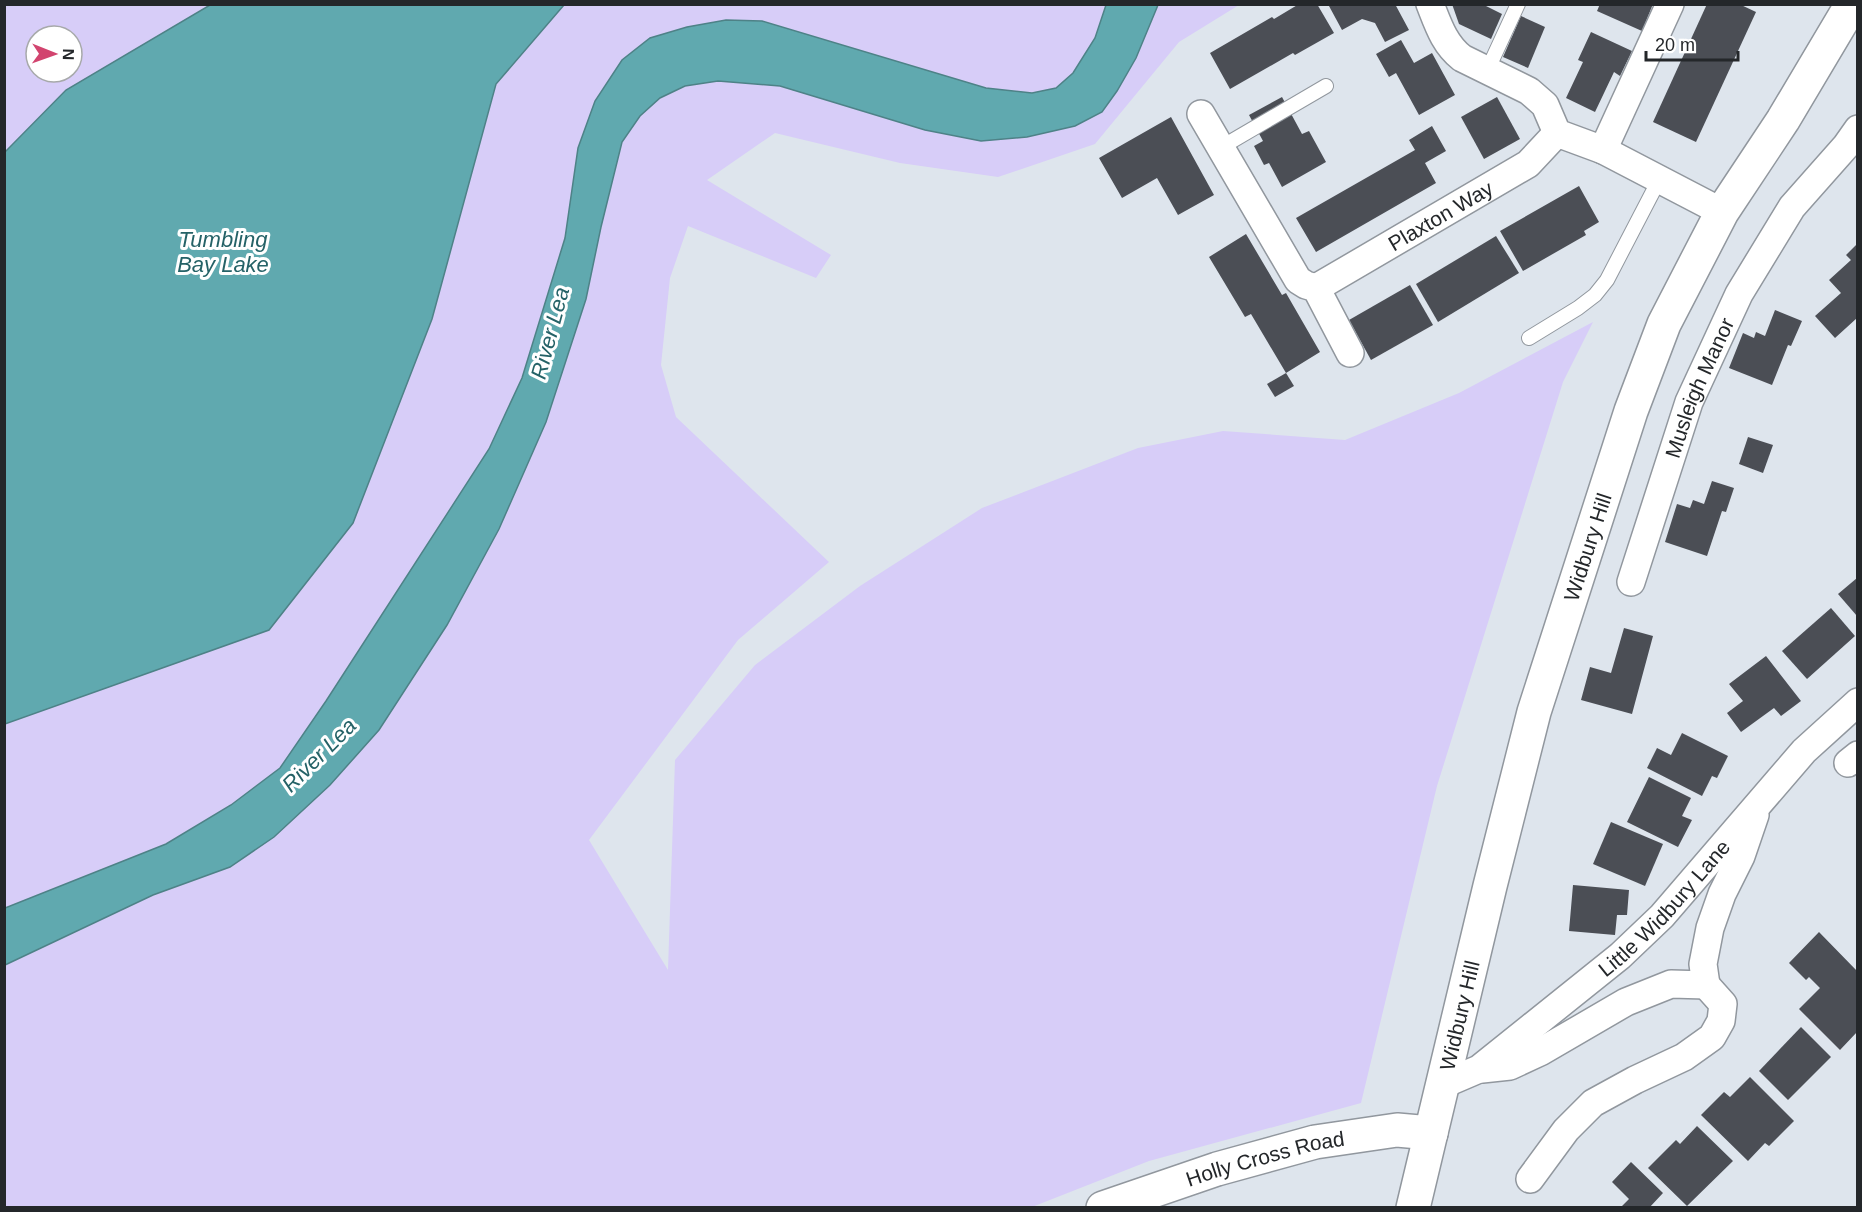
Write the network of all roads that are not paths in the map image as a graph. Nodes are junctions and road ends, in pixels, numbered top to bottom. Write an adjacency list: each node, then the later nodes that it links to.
1 (1430, 4): 5 (street)
2 (1518, 4): 5 (lane)
3 (1670, 4): 11 (street)
4 (1852, 4): 13 (main road, Widbury Hill)
5 (1487, 71): 8 (street)
6 (1326, 86): 10 (lane)
7 (1201, 114): 10 (street)
8 (1557, 133): 11 (street); 14 (street, Plaxton Way)
9 (1854, 145): 17 (street, Musleigh Manor)
10 (1220, 148): 14 (street)
11 (1603, 150): 12 (street)
12 (1659, 180): 13 (street); 15 (lane)
13 (1722, 212): 22 (main road, Widbury Hill)
14 (1316, 288): 16 (street)
15 (1529, 338)
16 (1350, 353)
17 (1631, 582)
18 (1857, 702): 19 (street, Little Widbury Lane)
19 (1760, 800): 20 (street); 21 (street, Little Widbury Lane)
20 (1707, 984): 21 (street); 24 (street)
21 (1479, 1069): 22 (street, Little Widbury Lane)
22 (1444, 1084): 23 (main road, Widbury Hill)
23 (1431, 1133): 25 (main road, Holly Cross Road); 26 (main road, Widbury Hill)
24 (1530, 1179)
25 (1103, 1208)
26 (1413, 1208)

